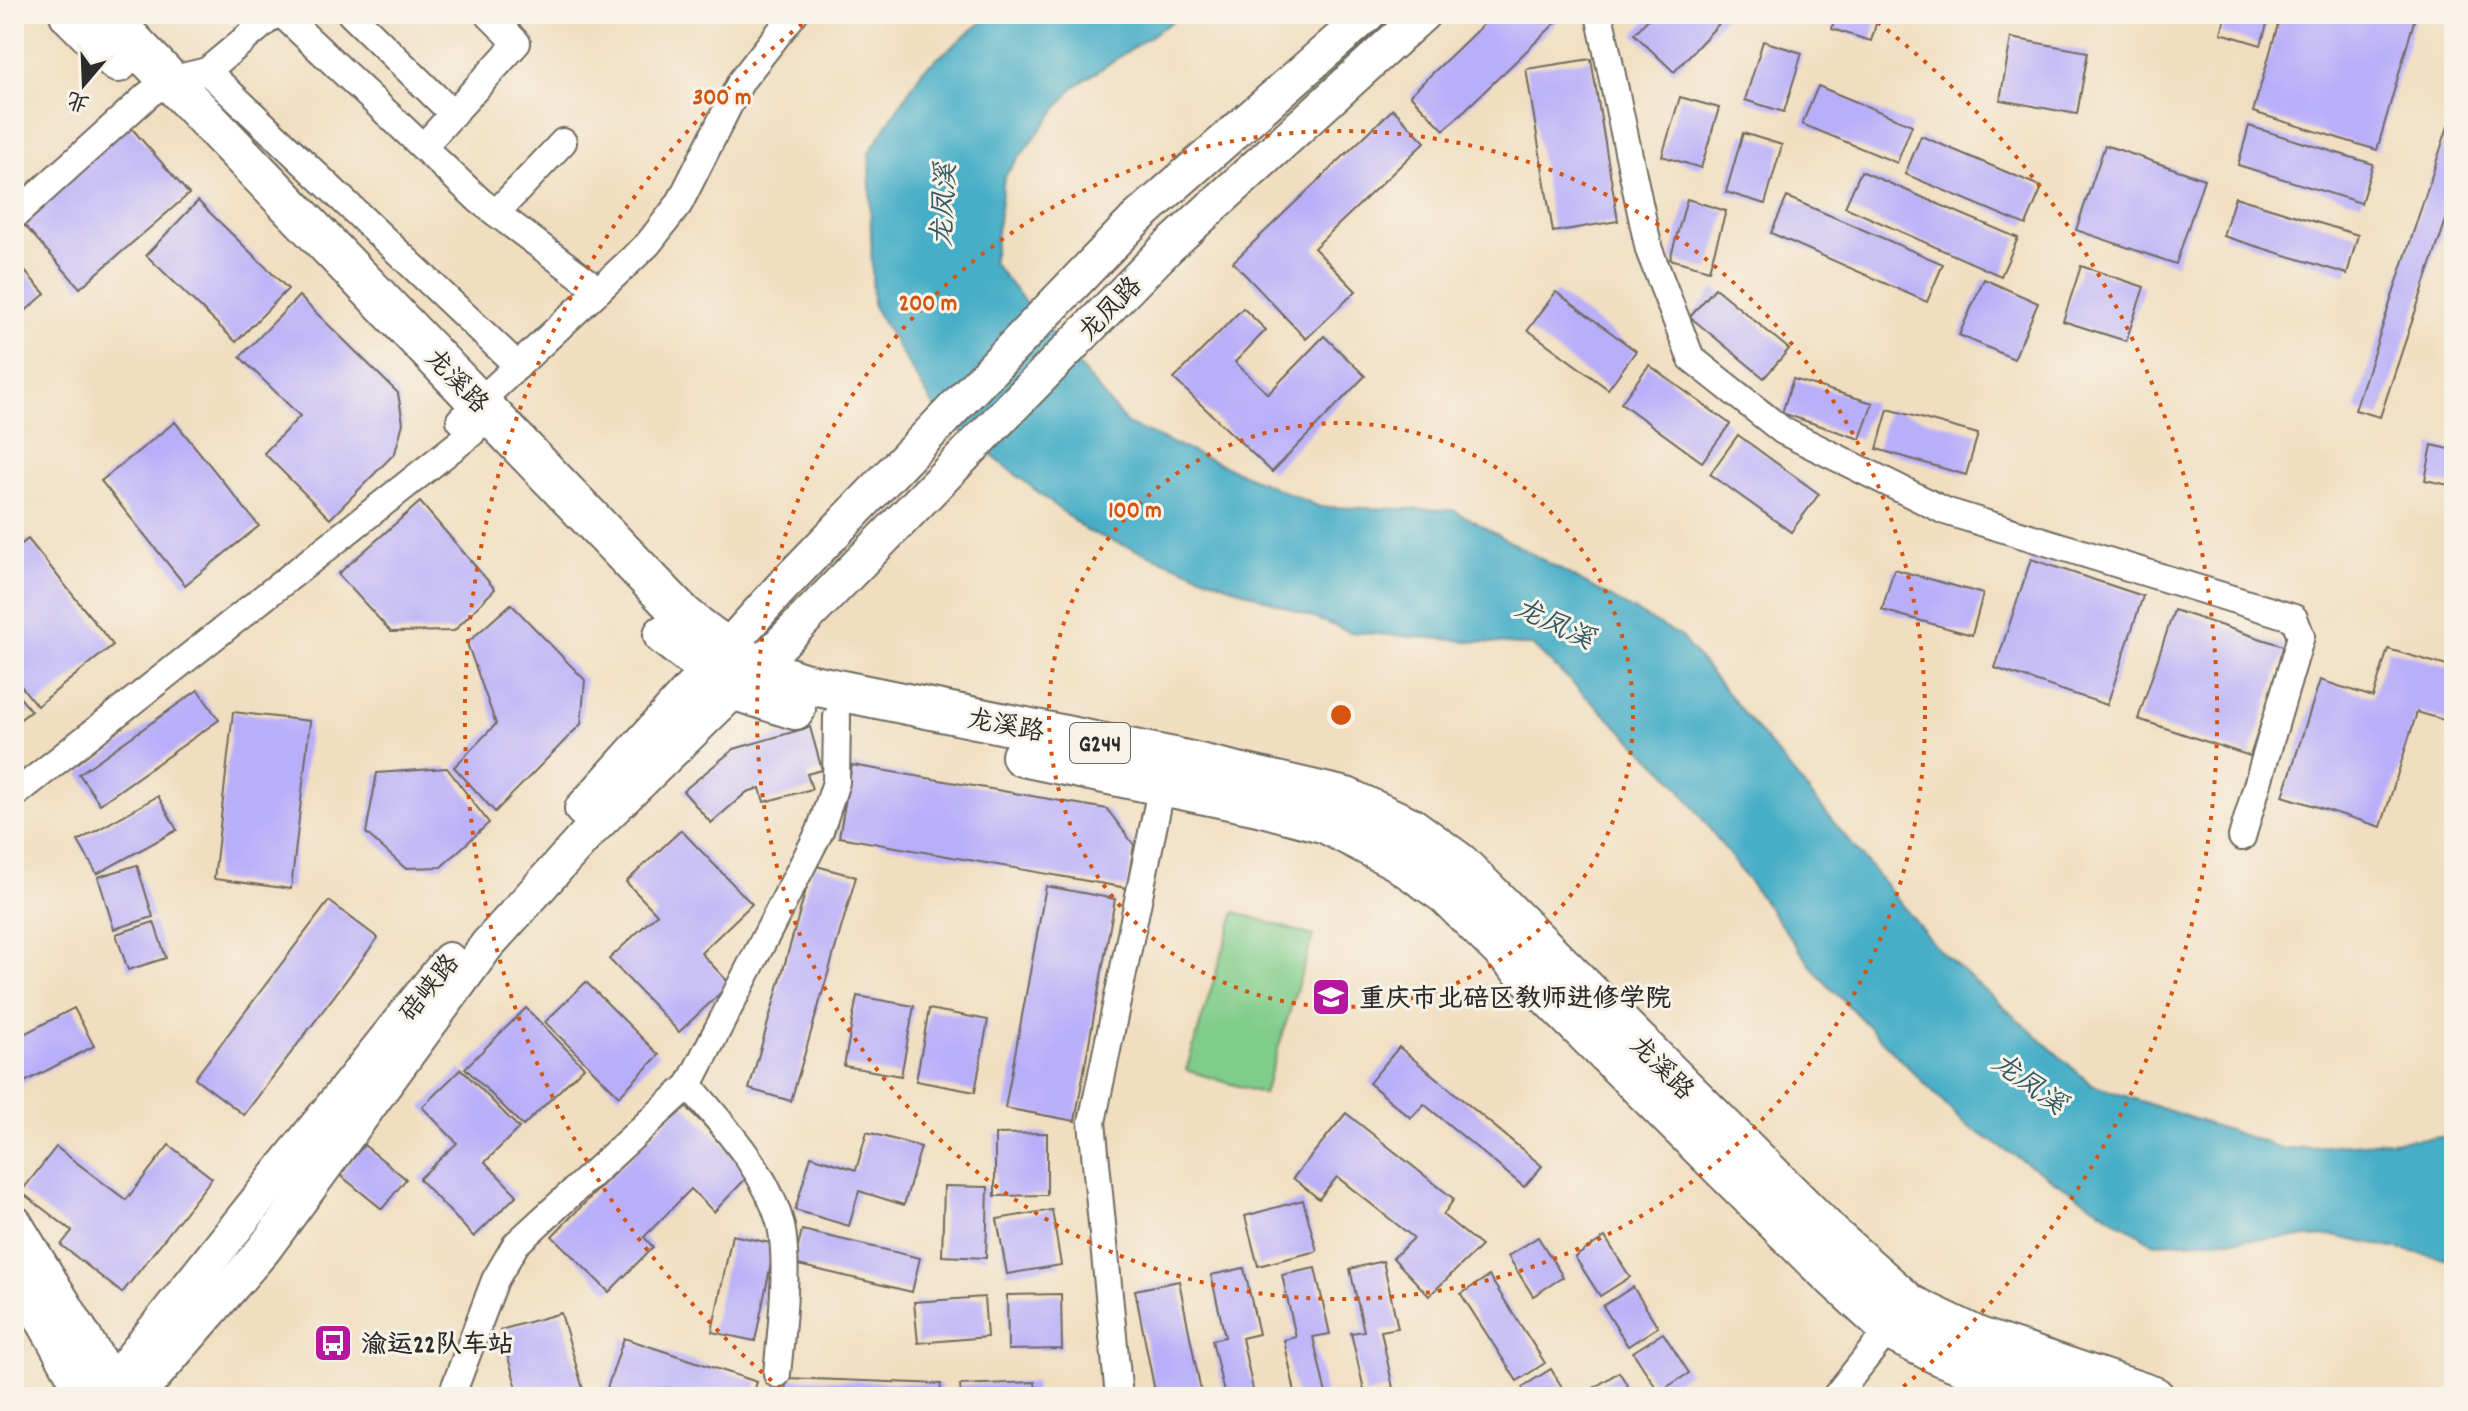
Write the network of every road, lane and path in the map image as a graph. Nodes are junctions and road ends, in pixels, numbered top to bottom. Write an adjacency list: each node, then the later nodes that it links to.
1 (70, 14): 11 (highway, 龙溪路 / G244)
2 (106, 14): 11 (highway, 龙溪路 / G244)
3 (275, 14): 11 (street)
4 (282, 14): 14 (street)
5 (351, 14): 12 (street)
6 (488, 14): 12 (street)
7 (794, 14): 17 (street)
8 (1368, 14): 20 (main road, 龙凤路)
9 (1423, 14): 21 (main road, 龙凤路)
10 (1599, 14): 26 (street)
11 (175, 82): 16 (street); 18 (street); 19 (highway, 龙溪路 / G244)
12 (453, 114): 14 (street)
13 (563, 142): 15 (street)
14 (423, 147): 15 (street)
15 (496, 213): 17 (street)
16 (14, 216)
17 (599, 290): 18 (street)
18 (518, 366): 19 (street)
19 (471, 418): 22 (highway, 龙溪路 / G244); 25 (street)
20 (780, 589): 22 (main road, 碚峡路)
21 (809, 616): 22 (main road, 碚峡路)
22 (731, 670): 23 (highway, 龙溪路 / G244); 30 (highway, 龙溪路 / G244); 32 (main road, 碚峡路)
23 (837, 717): 24 (highway, 龙溪路 / G244); 27 (street)
24 (1162, 785): 30 (highway, 龙溪路 / G244); 34 (street)
25 (14, 795)
26 (2242, 837)
27 (689, 1085): 31 (street); 33 (street)
28 (14, 1222): 32 (main road)
29 (14, 1269): 32 (main road)
30 (1900, 1316): 35 (street); 36 (highway, 龙溪路 / G244); 37 (highway, 龙溪路 / G244)
31 (777, 1374)
32 (109, 1394)
33 (451, 1397)
34 (1119, 1397)
35 (1835, 1397)
36 (2050, 1397)
37 (2154, 1397)

